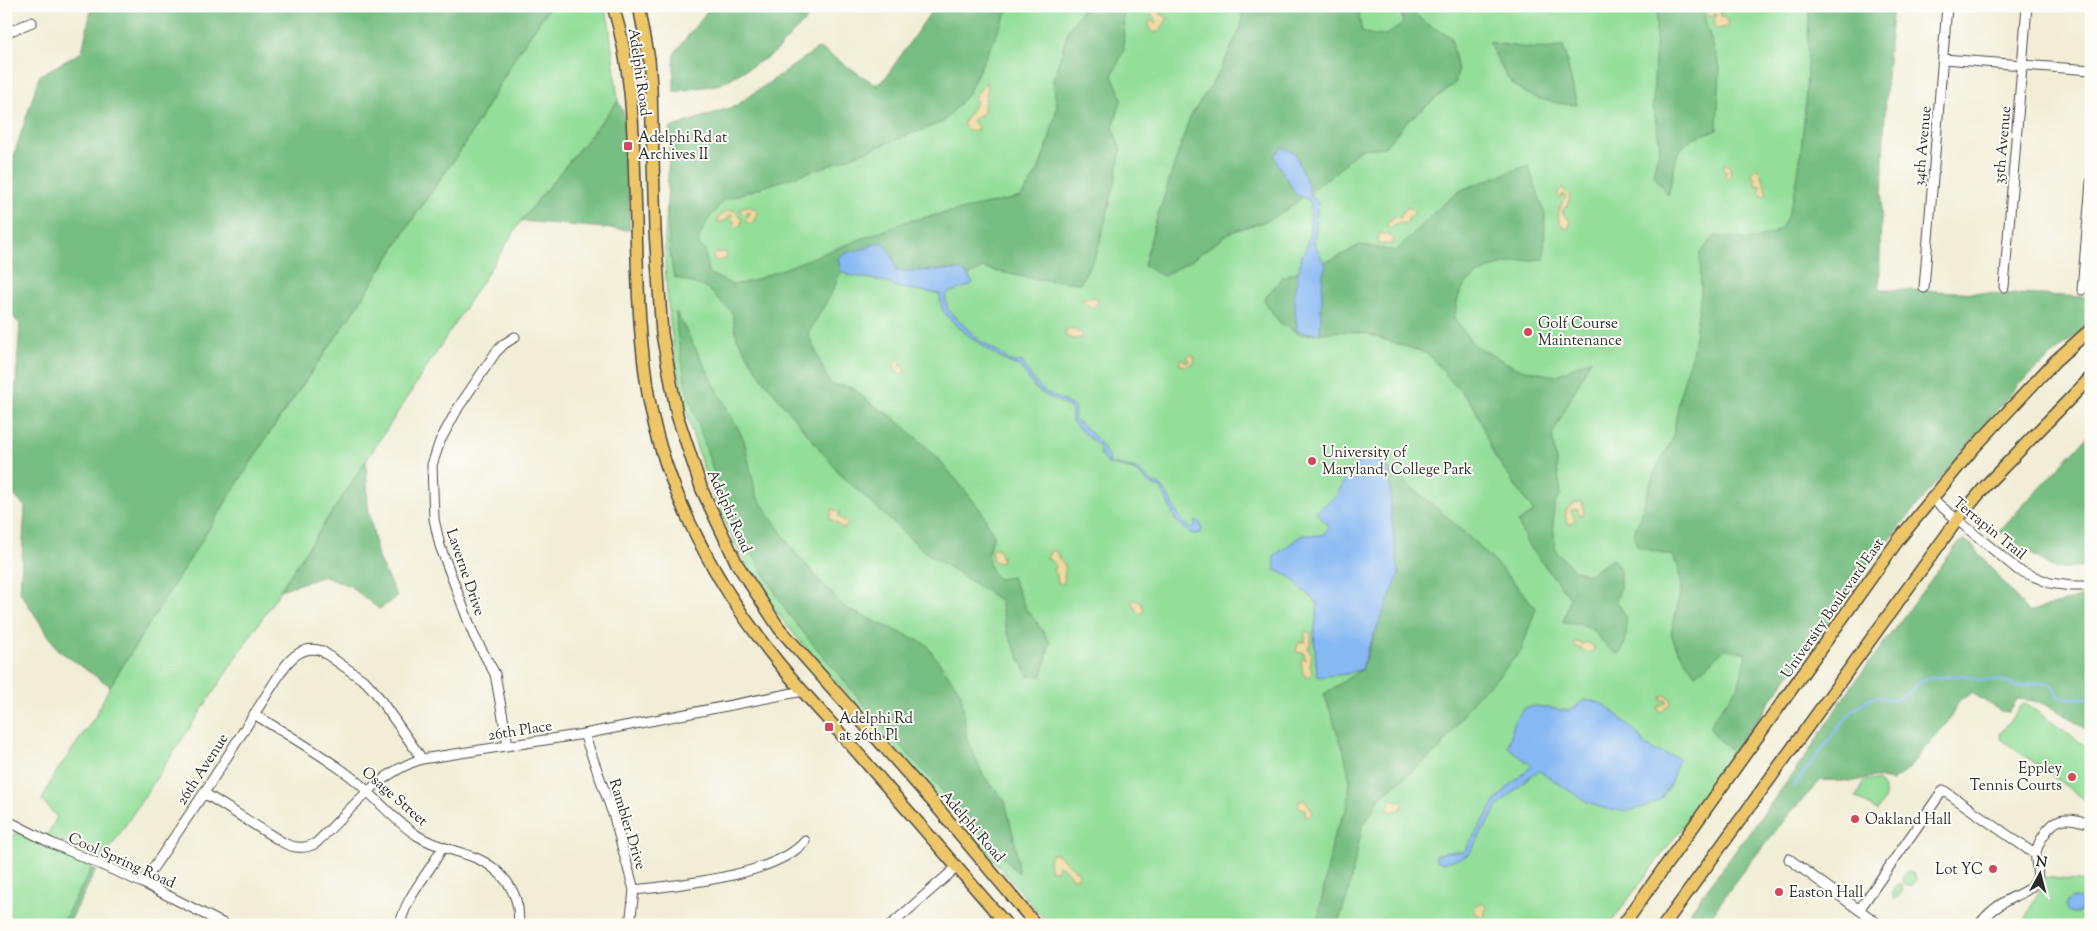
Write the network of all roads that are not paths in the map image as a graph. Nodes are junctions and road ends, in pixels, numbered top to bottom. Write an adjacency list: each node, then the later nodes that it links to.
1 (612, 6): 20 (main road, Adelphi Road)
2 (639, 6): 45 (main road, Adelphi Road)
3 (1947, 6): 7 (street, 34th Avenue)
4 (2027, 6): 8 (street, 35th Avenue)
5 (32, 22): 6 (street)
6 (6, 33)
7 (1943, 59): 8 (street); 12 (street, 34th Avenue)
8 (2022, 65): 9 (street); 11 (street, 35th Avenue)
9 (2091, 70)
10 (2091, 182): 13 (street)
11 (2004, 287)
12 (1924, 288)
13 (2082, 290)
14 (2091, 329): 17 (main road, University Boulevard East)
15 (515, 337): 23 (street, Laverne Drive)
16 (2091, 377): 18 (main road)
17 (1931, 498): 18 (street, Terrapin Trail); 36 (main road, University Boulevard East)
18 (1958, 519): 19 (street, Terrapin Trail); 38 (main road)
19 (2091, 586)
20 (803, 691): 22 (street, 26th Place); 33 (main road, Adelphi Road)
21 (254, 714): 24 (street, 26th Avenue); 25 (street, Osage Street); 26 (street, 26th Avenue)
22 (584, 734): 23 (street, 26th Place); 35 (street, Rambler Drive)
23 (508, 746): 24 (street, 26th Place)
24 (422, 759): 25 (street, 26th Place)
25 (369, 791): 26 (street, 26th Place); 30 (street, Osage Street)
26 (204, 793): 34 (street, 26th Avenue)
27 (6, 820): 34 (street, Cool Spring Road)
28 (2091, 824): 31 (street)
29 (805, 841): 35 (street)
30 (442, 848): 39 (street, Osage Street); 41 (street)
31 (2036, 855): 37 (street); 49 (street)
32 (1789, 859): 37 (street)
33 (957, 867): 43 (street); 44 (main road, Adelphi Road)
34 (143, 883): 40 (street, Cool Spring Road)
35 (634, 890): 42 (street, Rambler Drive)
36 (1646, 890): 46 (main road, University Boulevard East); 47 (main road)
37 (1859, 910): 48 (street)
38 (1666, 922)
39 (518, 924)
40 (226, 925)
41 (400, 925)
42 (630, 925)
43 (891, 925)
44 (1007, 925)
45 (1036, 925)
46 (1622, 925)
47 (1631, 925)
48 (1880, 925)
49 (1979, 925)

